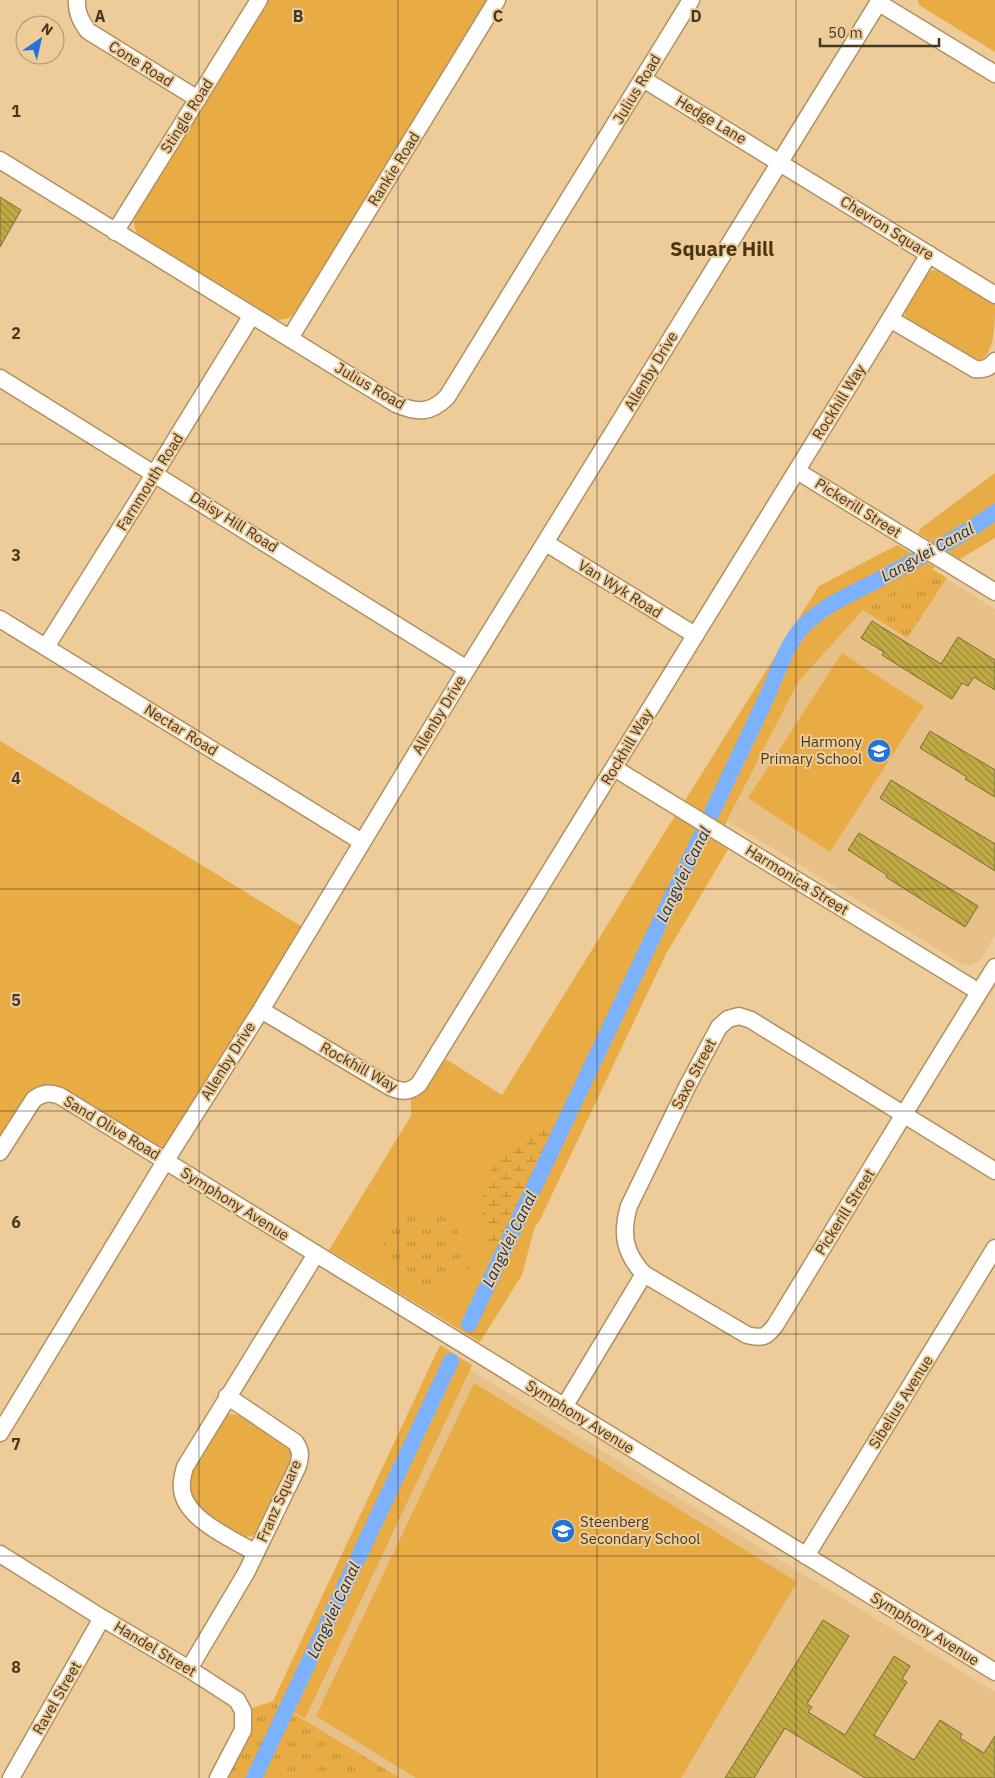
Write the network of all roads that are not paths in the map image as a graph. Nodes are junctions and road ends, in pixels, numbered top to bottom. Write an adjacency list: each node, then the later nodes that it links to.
1 (77, 0): 8 (street, Cone Road)
2 (259, 0): 8 (street, Stingle Road)
3 (497, 0): 16 (street, Rankie Road)
4 (691, 0): 7 (street, Julius Road)
5 (880, 1): 6 (street); 10 (street, Allenby Drive)
6 (995, 74)
7 (643, 79): 10 (street, Hedge Lane); 16 (street, Julius Road)
8 (198, 99): 11 (street, Stingle Road)
9 (0, 160): 11 (street, Julius Road)
10 (779, 161): 12 (street, Chevron Square); 21 (street, Allenby Drive)
11 (116, 232): 14 (street, Julius Road)
12 (929, 254): 13 (street, Chevron Square); 15 (street, Rockhill Way)
13 (995, 295)
14 (252, 316): 16 (street, Julius Road); 20 (street, Farnmouth Road)
15 (890, 319): 17 (street); 19 (street, Rockhill Way)
16 (290, 338)
17 (995, 361)
18 (0, 378): 20 (street, Daisy Hill Road)
19 (797, 471): 22 (street, Pickerill Street); 24 (street, Rockhill Way)
20 (156, 473): 25 (street, Farnmouth Road); 26 (street, Daisy Hill Road)
21 (546, 543): 24 (street, Van Wyk Road); 26 (street, Allenby Drive)
22 (995, 592)
23 (0, 619): 25 (street, Nectar Road)
24 (695, 634): 27 (street, Rockhill Way)
25 (46, 647): 28 (street, Nectar Road)
26 (468, 668): 28 (street, Allenby Drive)
27 (614, 768): 30 (street, Harmonica Street); 31 (street, Rockhill Way)
28 (362, 842): 31 (street, Allenby Drive)
29 (995, 967): 30 (street, Pickerill Street)
30 (979, 992): 32 (street, Pickerill Street)
31 (261, 1010): 34 (street, Allenby Drive)
32 (905, 1115): 35 (street, Saxo Street); 38 (street, Pickerill Street); 38 (street, Saxo Street)
33 (0, 1152): 34 (street, Sand Olive Road)
34 (166, 1160): 37 (street, Symphony Avenue); 41 (street, Allenby Drive)
35 (995, 1171)
36 (995, 1248): 44 (street, Sibelius Avenue)
37 (316, 1254): 39 (street, Franz Square); 40 (street, Symphony Avenue)
38 (644, 1274): 40 (street)
39 (227, 1396): 42 (street, Franz Square); 42 (street, Franz Square)
40 (564, 1407): 44 (street, Symphony Avenue)
41 (0, 1433)
42 (256, 1553): 46 (street, Franz Square)
43 (0, 1554): 45 (street, Handel Street)
44 (806, 1556): 47 (street, Symphony Avenue)
45 (102, 1618): 46 (street, Handel Street); 48 (street, Ravel Street)
46 (189, 1669): 49 (street, Handel Street)
47 (995, 1672)
48 (11, 1778)
49 (218, 1778)

